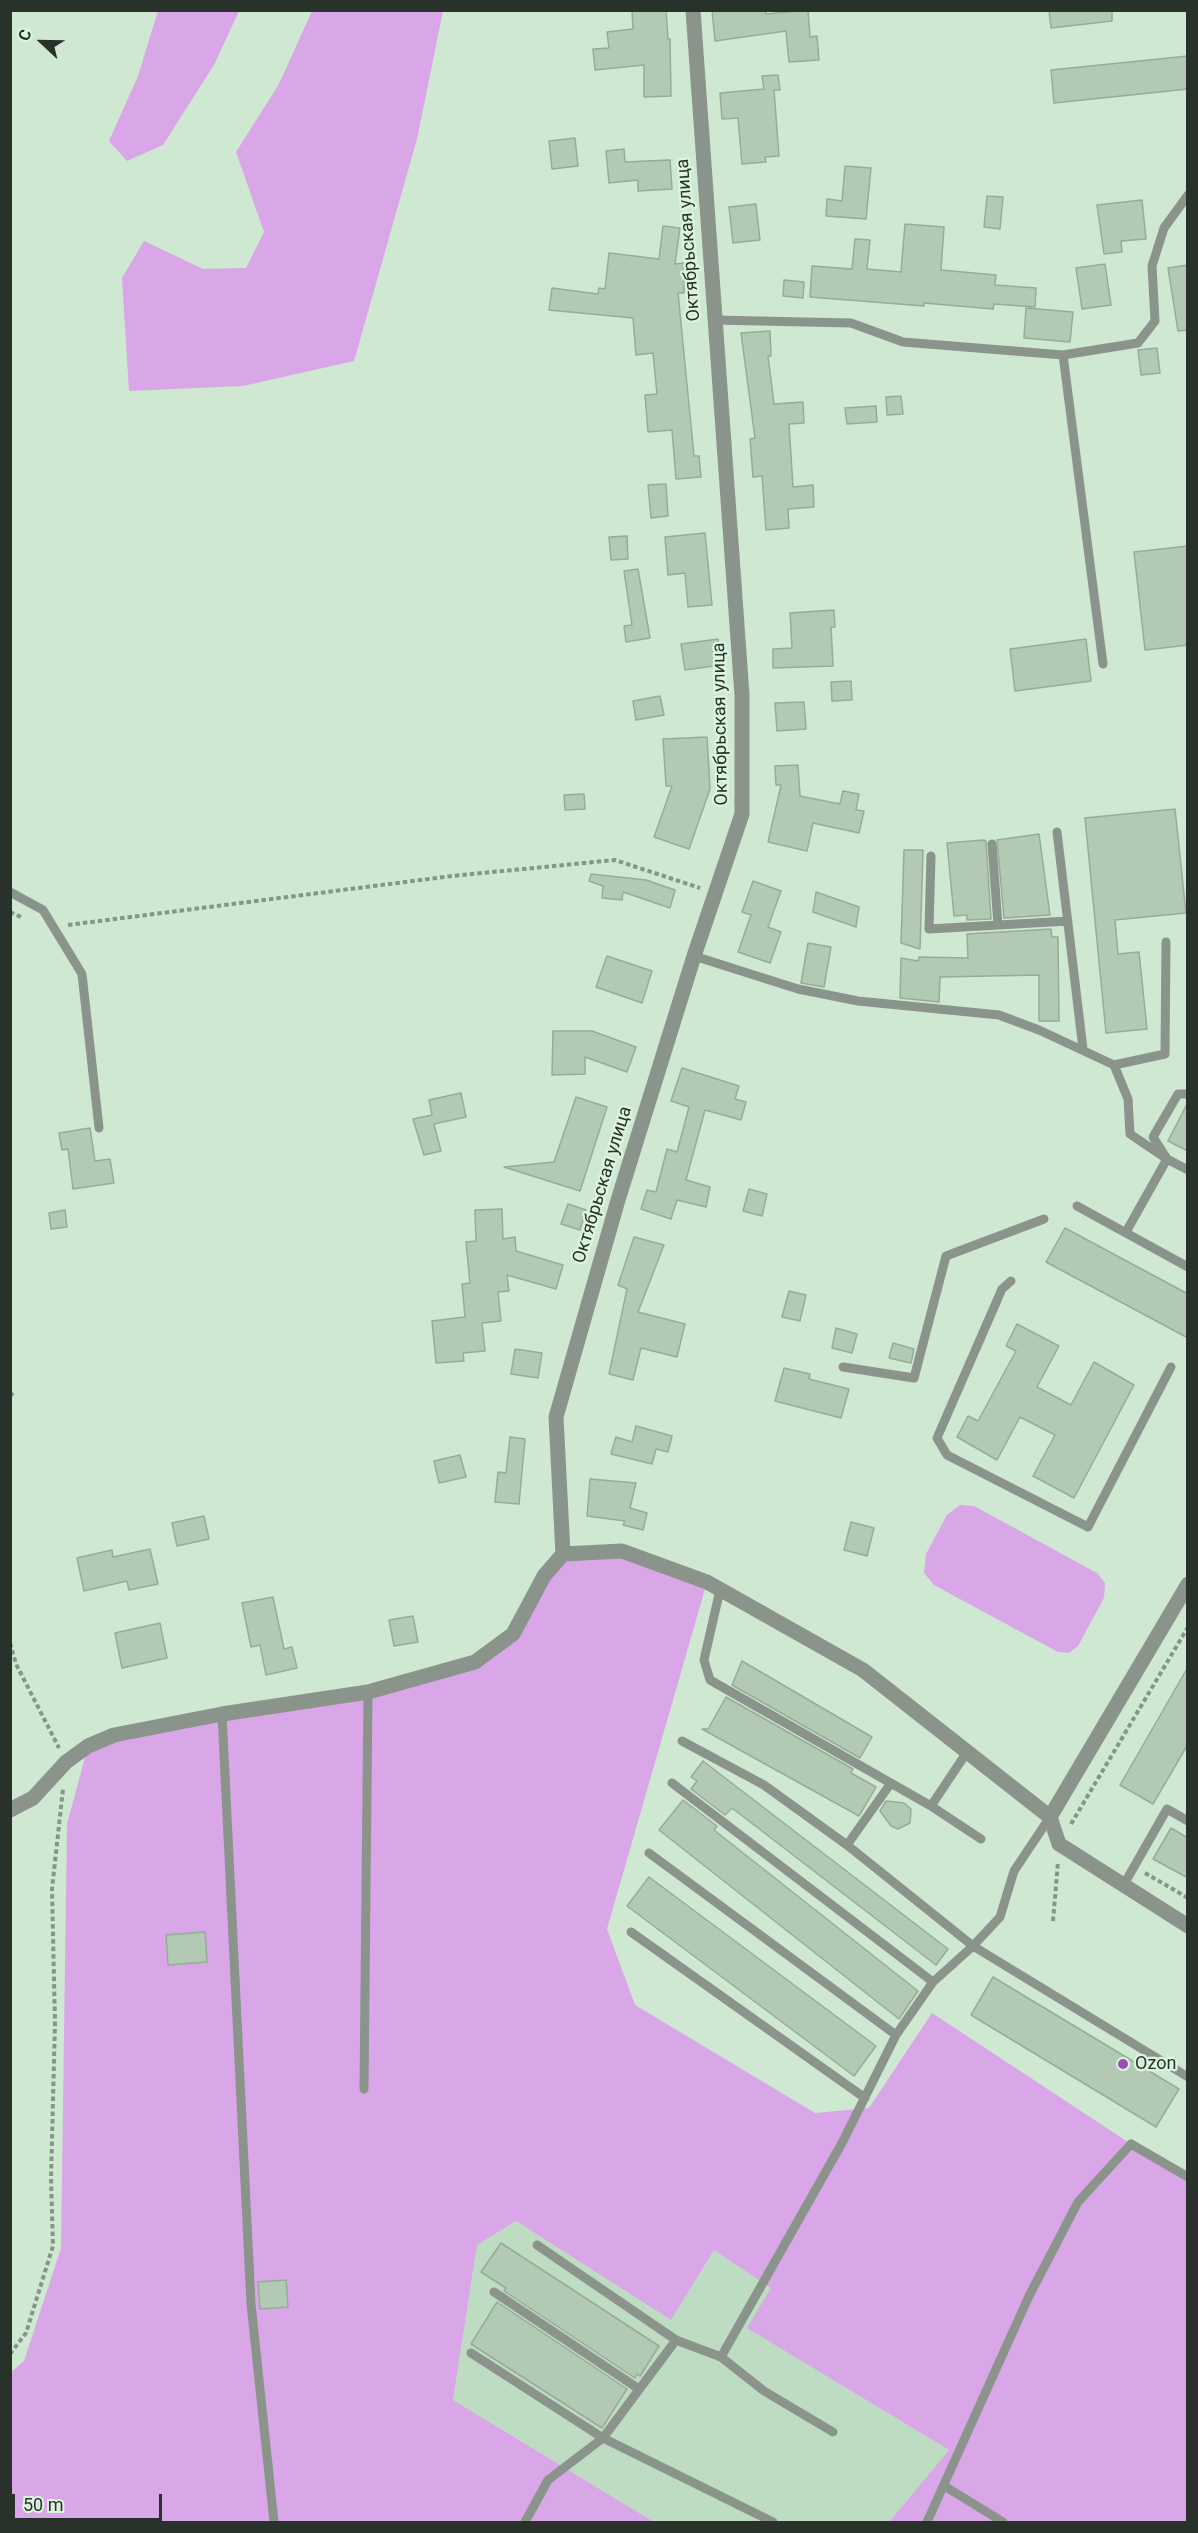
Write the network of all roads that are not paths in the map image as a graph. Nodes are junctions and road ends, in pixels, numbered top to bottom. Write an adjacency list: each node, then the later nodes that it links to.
1 (693, 10): 3 (street, Октябрьская улица)
2 (1188, 195): 4 (lane)
3 (714, 320): 4 (lane); 13 (street, Октябрьская улица)
4 (1063, 355): 5 (lane)
5 (1103, 664)
6 (1057, 832): 10 (lane)
7 (992, 844): 11 (lane)
8 (931, 856): 11 (lane)
9 (10, 892): 17 (lane)
10 (1068, 921): 11 (lane); 14 (lane)
11 (998, 925)
12 (1166, 942): 15 (lane)
13 (694, 956): 14 (lane); 27 (street, Октябрьская улица)
14 (1083, 1049): 15 (lane)
15 (1114, 1065): 18 (lane)
16 (1188, 1094): 18 (lane)
17 (99, 1128)
18 (1167, 1159): 19 (lane); 22 (lane)
19 (1188, 1170)
20 (1077, 1206): 22 (lane)
21 (1044, 1219): 25 (lane)
22 (1126, 1232): 23 (lane)
23 (1188, 1267)
24 (1011, 1281): 26 (lane)
25 (843, 1367)
26 (1171, 1367)
27 (563, 1554): 29 (street); 30 (street)
28 (1187, 1586): 38 (street)
29 (720, 1590): 33 (street); 35 (lane)
30 (368, 1692): 31 (street); 50 (lane)
31 (222, 1714): 37 (street); 62 (lane)
32 (682, 1741): 41 (lane)
33 (967, 1752): 36 (lane); 38 (street)
34 (672, 1783): 47 (lane)
35 (891, 1783): 36 (lane); 41 (lane)
36 (931, 1806): 40 (lane)
37 (10, 1810)
38 (1050, 1817): 43 (street); 46 (lane)
39 (1188, 1821): 43 (lane)
40 (981, 1839)
41 (847, 1845): 46 (lane)
42 (649, 1853): 48 (lane)
43 (1123, 1886): 44 (street)
44 (1188, 1926)
45 (631, 1932): 51 (lane)
46 (973, 1946): 47 (lane); 49 (lane)
47 (933, 1982): 48 (lane)
48 (896, 2035): 51 (lane)
49 (1187, 2076)
50 (364, 2089)
51 (865, 2098): 57 (lane)
52 (1188, 2176): 61 (lane)
53 (537, 2245): 55 (lane)
54 (494, 2292): 58 (lane)
55 (676, 2340): 57 (lane); 58 (lane)
56 (471, 2353): 60 (lane)
57 (721, 2357): 59 (lane)
58 (639, 2389): 60 (lane)
59 (833, 2432)
60 (603, 2438): 63 (lane); 64 (lane)
61 (946, 2487): 65 (lane); 66 (lane)
62 (274, 2523)
63 (525, 2523)
64 (773, 2523)
65 (927, 2523)
66 (1003, 2523)

